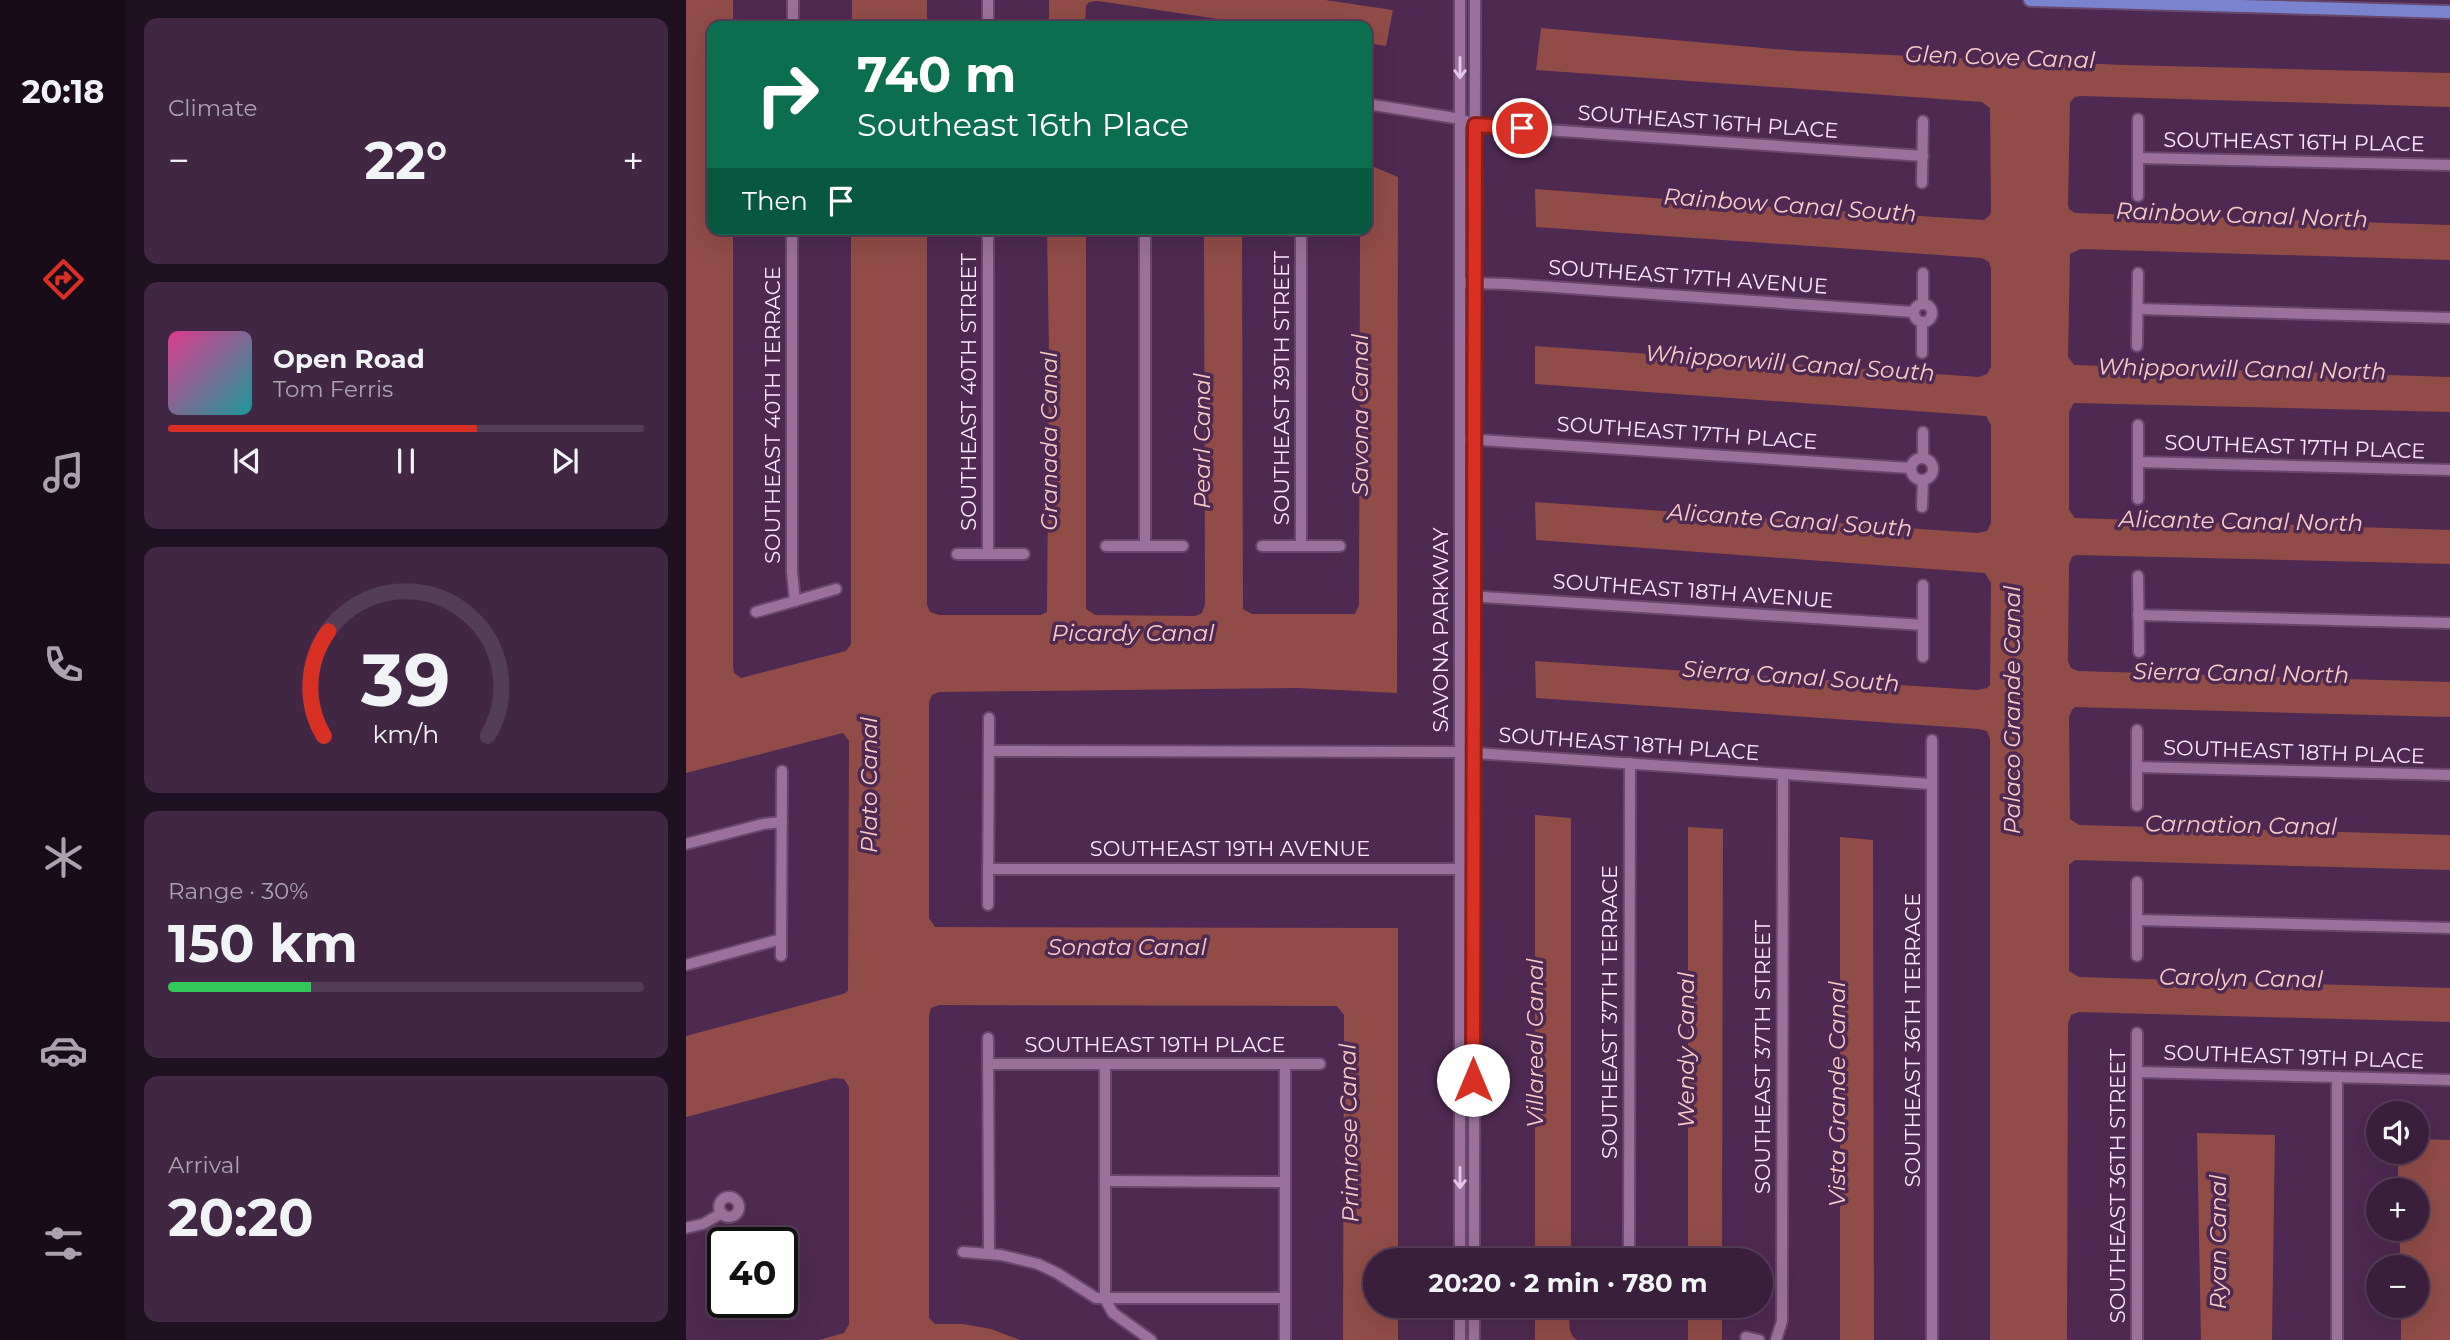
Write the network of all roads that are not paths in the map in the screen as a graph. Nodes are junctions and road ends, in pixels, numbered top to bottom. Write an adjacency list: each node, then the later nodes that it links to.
1 (793, 0): 8 (street)
2 (988, 0): 9 (street)
3 (1460, 0): 11 (street, SAVONA PARKWAY, one-way to 11)
4 (1475, 0): 14 (street, SAVONA PARKWAY)
5 (2030, 0): 6 (main road)
6 (2102, 1): 7 (main road)
7 (2450, 12)
8 (793, 21)
9 (988, 21)
10 (1372, 105): 11 (street, SOUTHEAST 16TH PLACE)
11 (1461, 119): 14 (street, SOUTHEAST 16TH PLACE); 26 (street, SAVONA PARKWAY)
12 (2138, 119): 16 (street, SOUTHEAST 16TH PLACE)
13 (1923, 121): 15 (street)
14 (1475, 125): 15 (street, SOUTHEAST 16TH PLACE); 27 (street, SAVONA PARKWAY)
15 (1923, 156): 18 (street)
16 (2138, 158): 17 (street, SOUTHEAST 16TH PLACE); 19 (street, SOUTHEAST 16TH PLACE)
17 (2450, 165)
18 (1922, 183)
19 (2138, 196)
20 (793, 235): 60 (street, SOUTHEAST 40TH TERRACE)
21 (988, 235): 53 (street, SOUTHEAST 40TH STREET)
22 (1145, 235): 47 (street)
23 (1301, 235): 50 (street, SOUTHEAST 39TH STREET)
24 (1923, 273): 28 (street)
25 (2138, 273): 29 (street)
26 (1461, 283): 27 (street, SOUTHEAST 17TH AVENUE); 37 (street, SAVONA PARKWAY)
27 (1473, 283): 30 (street, SOUTHEAST 17TH AVENUE); 38 (street, SAVONA PARKWAY)
28 (1923, 303): 30 (street); 32 (street)
29 (2138, 309): 31 (street); 33 (street)
30 (1913, 312): 32 (street)
31 (2450, 318)
32 (1922, 322): 34 (street)
33 (2137, 346)
34 (1922, 353)
35 (2138, 425): 40 (street, SOUTHEAST 17TH PLACE)
36 (1923, 432): 39 (street)
37 (1460, 439): 38 (street, SOUTHEAST 17TH PLACE); 58 (street, SAVONA PARKWAY)
38 (1473, 440): 41 (street, SOUTHEAST 17TH PLACE); 59 (street, SAVONA PARKWAY)
39 (1923, 457): 41 (street); 43 (street)
40 (2138, 462): 42 (street, SOUTHEAST 17TH PLACE); 44 (street, SOUTHEAST 17TH PLACE)
41 (1910, 468): 43 (street)
42 (2450, 470)
43 (1923, 480): 45 (street)
44 (2138, 499)
45 (1922, 506)
46 (1106, 546): 47 (street)
47 (1145, 546): 48 (street)
48 (1184, 546)
49 (1262, 546): 50 (street, SOUTHEAST 39TH STREET)
50 (1301, 546): 51 (street, SOUTHEAST 39TH STREET)
51 (1340, 546)
52 (957, 554): 53 (street, SOUTHEAST 40TH STREET)
53 (988, 554): 54 (street, SOUTHEAST 40TH STREET)
54 (1024, 554)
55 (2138, 576): 62 (street)
56 (1923, 585): 64 (street)
57 (836, 589): 60 (street)
58 (1461, 595): 59 (street, SOUTHEAST 18TH AVENUE); 71 (street, SAVONA PARKWAY)
59 (1473, 596): 64 (street, SOUTHEAST 18TH AVENUE); 72 (street, SAVONA PARKWAY)
60 (794, 601): 61 (street)
61 (756, 612)
62 (2138, 615): 63 (street); 65 (street)
63 (2450, 623)
64 (1923, 625): 66 (street)
65 (2139, 652)
66 (1923, 657)
67 (989, 718): 70 (street)
68 (2137, 730): 74 (street, SOUTHEAST 18TH PLACE)
69 (1932, 740): 78 (street, SOUTHEAST 36TH TERRACE)
70 (989, 751): 71 (street, SOUTHEAST 18TH PLACE); 82 (street)
71 (1460, 752): 72 (street, SOUTHEAST 18TH PLACE); 83 (street, SAVONA PARKWAY)
72 (1473, 753): 73 (street, SOUTHEAST 18TH PLACE); 84 (street, SAVONA PARKWAY)
73 (1630, 763): 76 (street, SOUTHEAST 18TH PLACE); 110 (street, SOUTHEAST 37TH TERRACE)
74 (2137, 767): 77 (street, SOUTHEAST 18TH PLACE); 79 (street, SOUTHEAST 18TH PLACE)
75 (782, 771): 80 (street)
76 (1783, 774): 78 (street, SOUTHEAST 18TH PLACE); 123 (street, SOUTHEAST 37TH STREET)
77 (2450, 775)
78 (1931, 784): 124 (street, SOUTHEAST 36TH TERRACE)
79 (2137, 806)
80 (782, 822): 81 (street); 89 (street)
81 (686, 844)
82 (988, 869): 83 (street, SOUTHEAST 19TH AVENUE); 86 (street)
83 (1460, 869): 84 (street, SOUTHEAST 19TH AVENUE); 102 (street, SAVONA PARKWAY)
84 (1473, 869): 103 (street, SAVONA PARKWAY)
85 (2137, 882): 87 (street)
86 (988, 905)
87 (2137, 919): 88 (street); 91 (street)
88 (2450, 928)
89 (781, 939): 90 (street); 92 (street)
90 (781, 956)
91 (2137, 956)
92 (686, 965)
93 (2137, 1033): 99 (street, SOUTHEAST 36TH STREET)
94 (988, 1038): 95 (street)
95 (989, 1064): 98 (street, SOUTHEAST 19TH PLACE); 112 (street)
96 (1285, 1064): 97 (street, SOUTHEAST 19TH PLACE); 98 (street, SOUTHEAST 19TH PLACE); 105 (street)
97 (1320, 1064)
98 (1105, 1065): 104 (street)
99 (2137, 1072): 100 (street, SOUTHEAST 19TH PLACE); 125 (street, SOUTHEAST 36TH STREET)
100 (2337, 1077): 101 (street, SOUTHEAST 19TH PLACE); 126 (street)
101 (2450, 1080)
102 (1460, 1131): 103 (street); 108 (street, SAVONA PARKWAY, one-way to 108)
103 (1474, 1132): 109 (street, SAVONA PARKWAY)
104 (1105, 1181): 105 (street); 114 (street)
105 (1284, 1182): 113 (street)
106 (722, 1213): 107 (street)
107 (686, 1228)
108 (1460, 1248)
109 (1474, 1248)
110 (1629, 1248)
111 (963, 1252): 112 (street)
112 (989, 1253): 114 (street)
113 (1284, 1298): 114 (street); 119 (street)
114 (1105, 1299): 118 (street)
115 (1460, 1318): 120 (street)
116 (1474, 1318): 121 (street)
117 (1746, 1337): 122 (street)
118 (1151, 1340)
119 (1285, 1340)
120 (1460, 1340)
121 (1474, 1340)
122 (1759, 1340)
123 (1776, 1340)
124 (1932, 1340)
125 (2137, 1340)
126 (2337, 1340)

